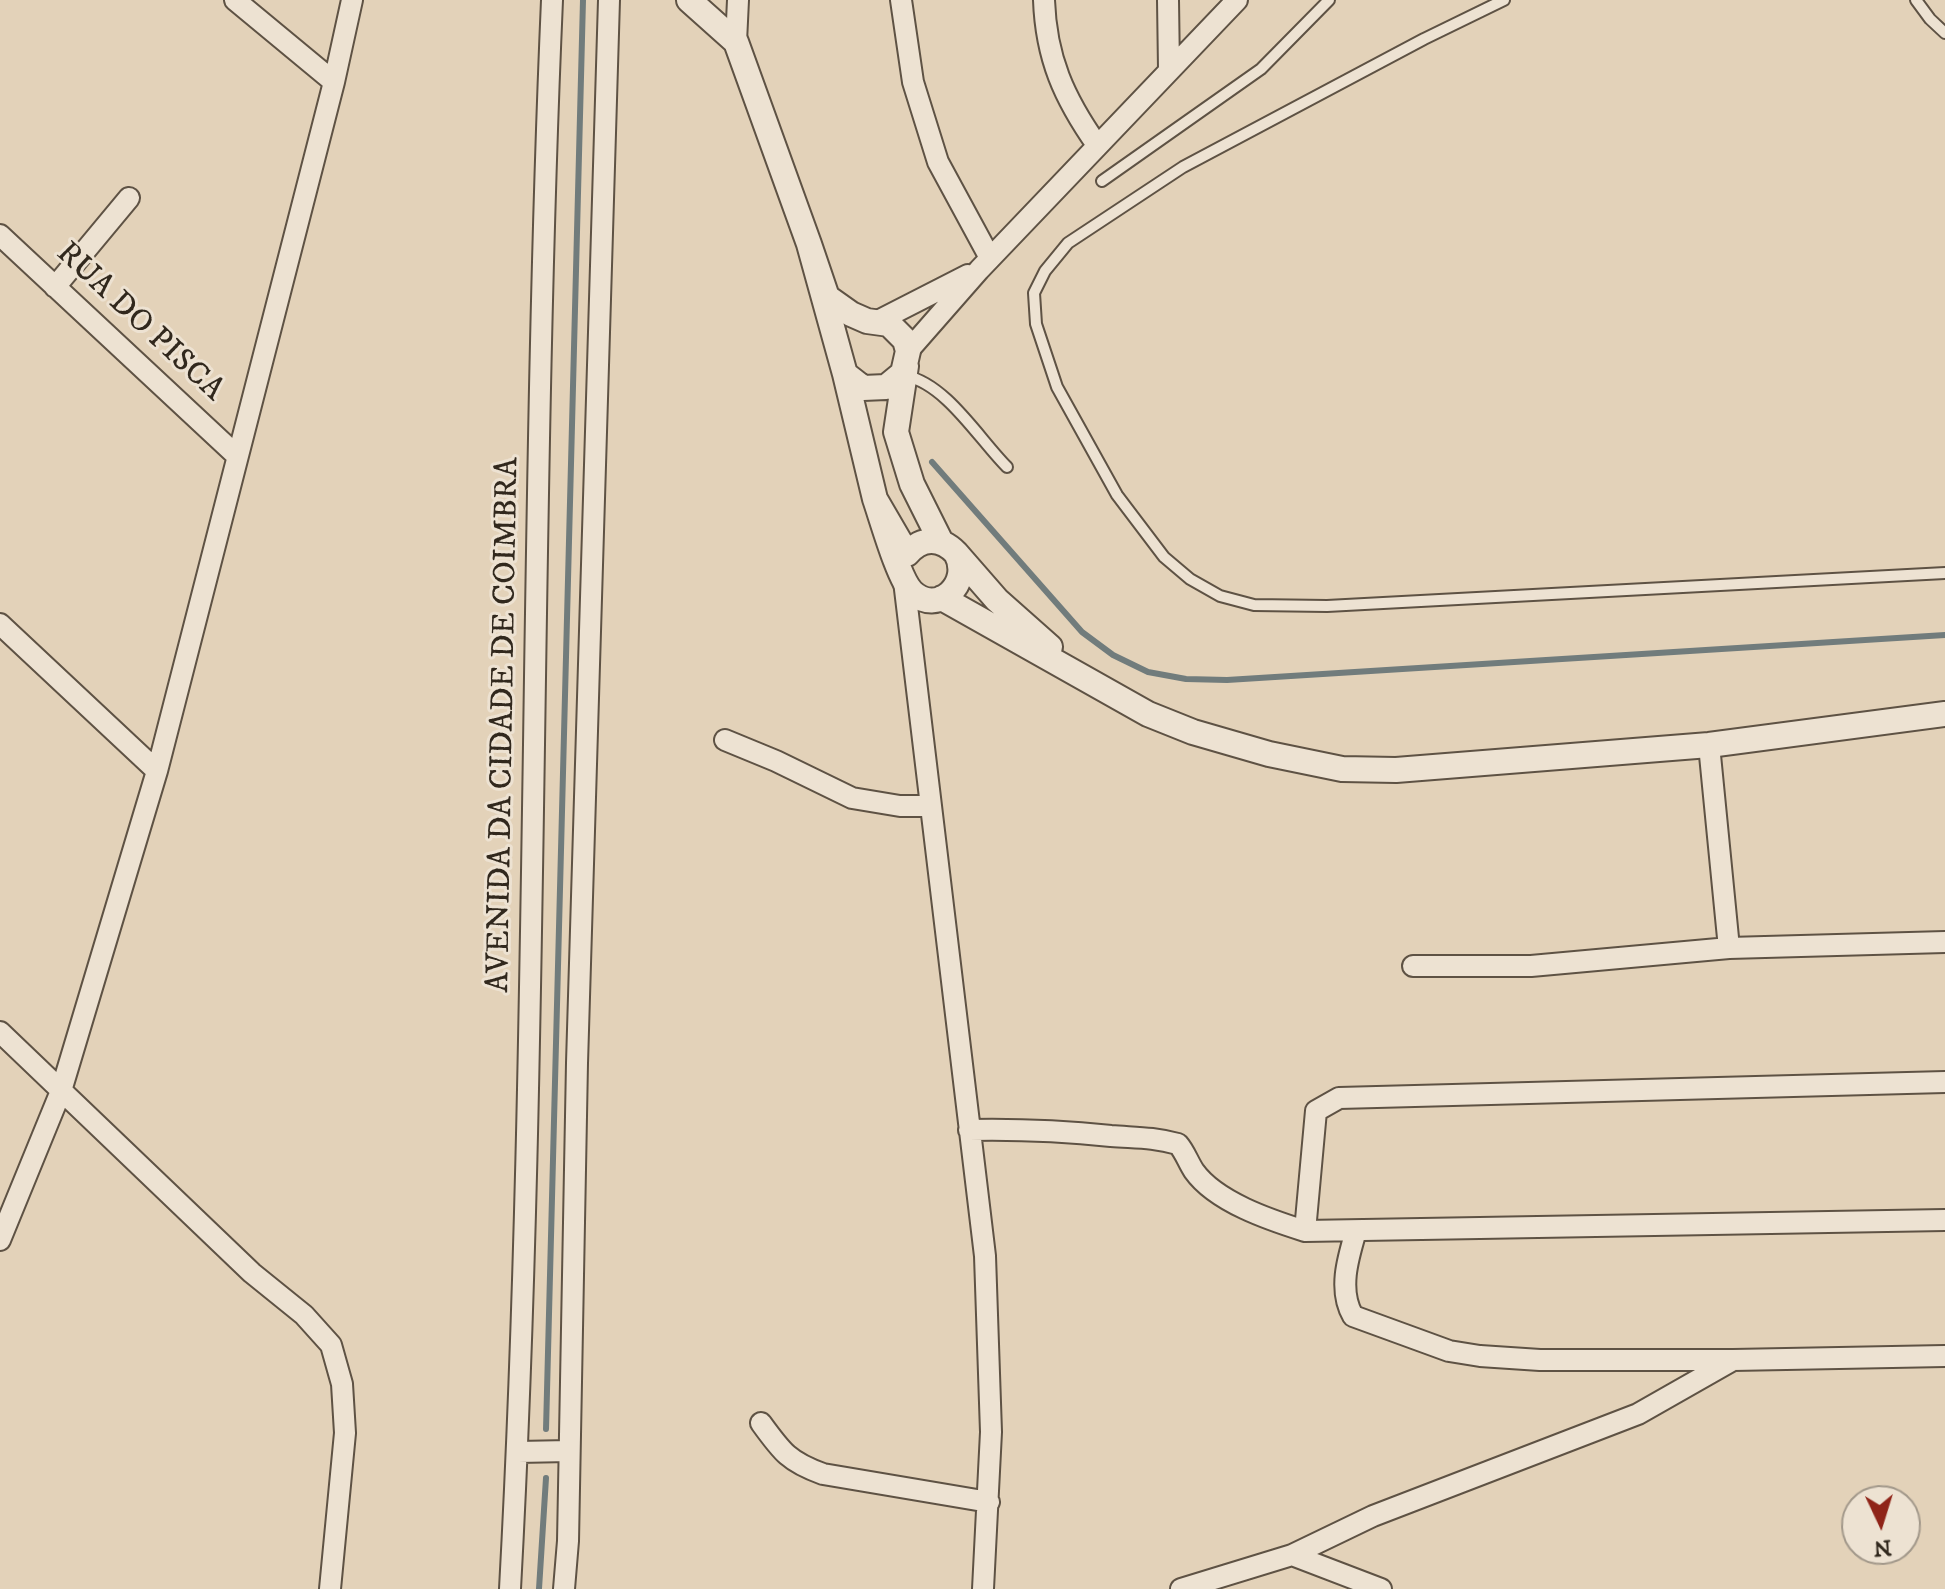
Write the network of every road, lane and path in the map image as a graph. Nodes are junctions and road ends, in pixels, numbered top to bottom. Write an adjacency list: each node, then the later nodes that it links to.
1 (235, 0): 17 (street)
2 (352, 0): 17 (street)
3 (552, 0): 58 (street, AVENIDA DA CIDADE DE COIMBRA)
4 (609, 0): 57 (street)
5 (689, 0): 15 (street)
6 (738, 0): 15 (street)
7 (901, 0): 23 (street)
8 (1044, 0): 18 (street)
9 (1168, 0): 16 (street)
10 (1237, 0): 16 (street)
11 (1329, 0): 19 (lane)
12 (1504, 0): 32 (lane)
13 (1916, 0): 14 (lane)
14 (1945, 33)
15 (736, 42): 22 (street)
16 (1169, 69): 18 (street)
17 (334, 82): 28 (street)
18 (1097, 145): 23 (street)
19 (1102, 181)
20 (129, 198): 24 (street)
21 (0, 235): 24 (street, RUA DO PISCA)
22 (809, 244): 25 (street); 27 (street)
23 (984, 264): 25 (street); 26 (street)
24 (55, 287): 28 (street, RUA DO PISCA)
25 (873, 321): 26 (street); 27 (street)
26 (906, 363): 27 (street); 29 (lane); 31 (street)
27 (842, 369): 30 (street)
28 (236, 455): 41 (street)
29 (1007, 467)
30 (875, 499): 31 (street); 33 (street)
31 (948, 548): 34 (street); 37 (street)
32 (1945, 573)
33 (904, 581): 34 (street); 36 (street)
34 (935, 599): 36 (street); 37 (street)
35 (0, 624): 41 (street)
36 (915, 664): 42 (street)
37 (1148, 714): 40 (street)
38 (1945, 714): 40 (street)
39 (725, 740): 42 (street)
40 (1709, 745): 44 (street)
41 (157, 771): 48 (street)
42 (931, 806): 49 (street)
43 (1945, 942): 44 (street)
44 (1729, 948): 45 (street)
45 (1413, 966)
46 (0, 1032): 48 (street)
47 (1945, 1082): 51 (street)
48 (61, 1091): 53 (street); 61 (street)
49 (969, 1130): 51 (street); 59 (street)
50 (1945, 1220): 52 (street)
51 (1305, 1231): 52 (street)
52 (1356, 1231): 55 (street)
53 (0, 1240)
54 (1945, 1356): 55 (street)
55 (1733, 1360): 60 (street)
56 (761, 1423): 59 (street)
57 (569, 1451): 58 (street); 63 (street)
58 (518, 1452): 62 (street, AVENIDA DA CIDADE DE COIMBRA)
59 (989, 1502): 64 (street)
60 (1292, 1555): 65 (street); 66 (street)
61 (330, 1589)
62 (510, 1589)
63 (564, 1589)
64 (983, 1589)
65 (1181, 1589)
66 (1381, 1589)

